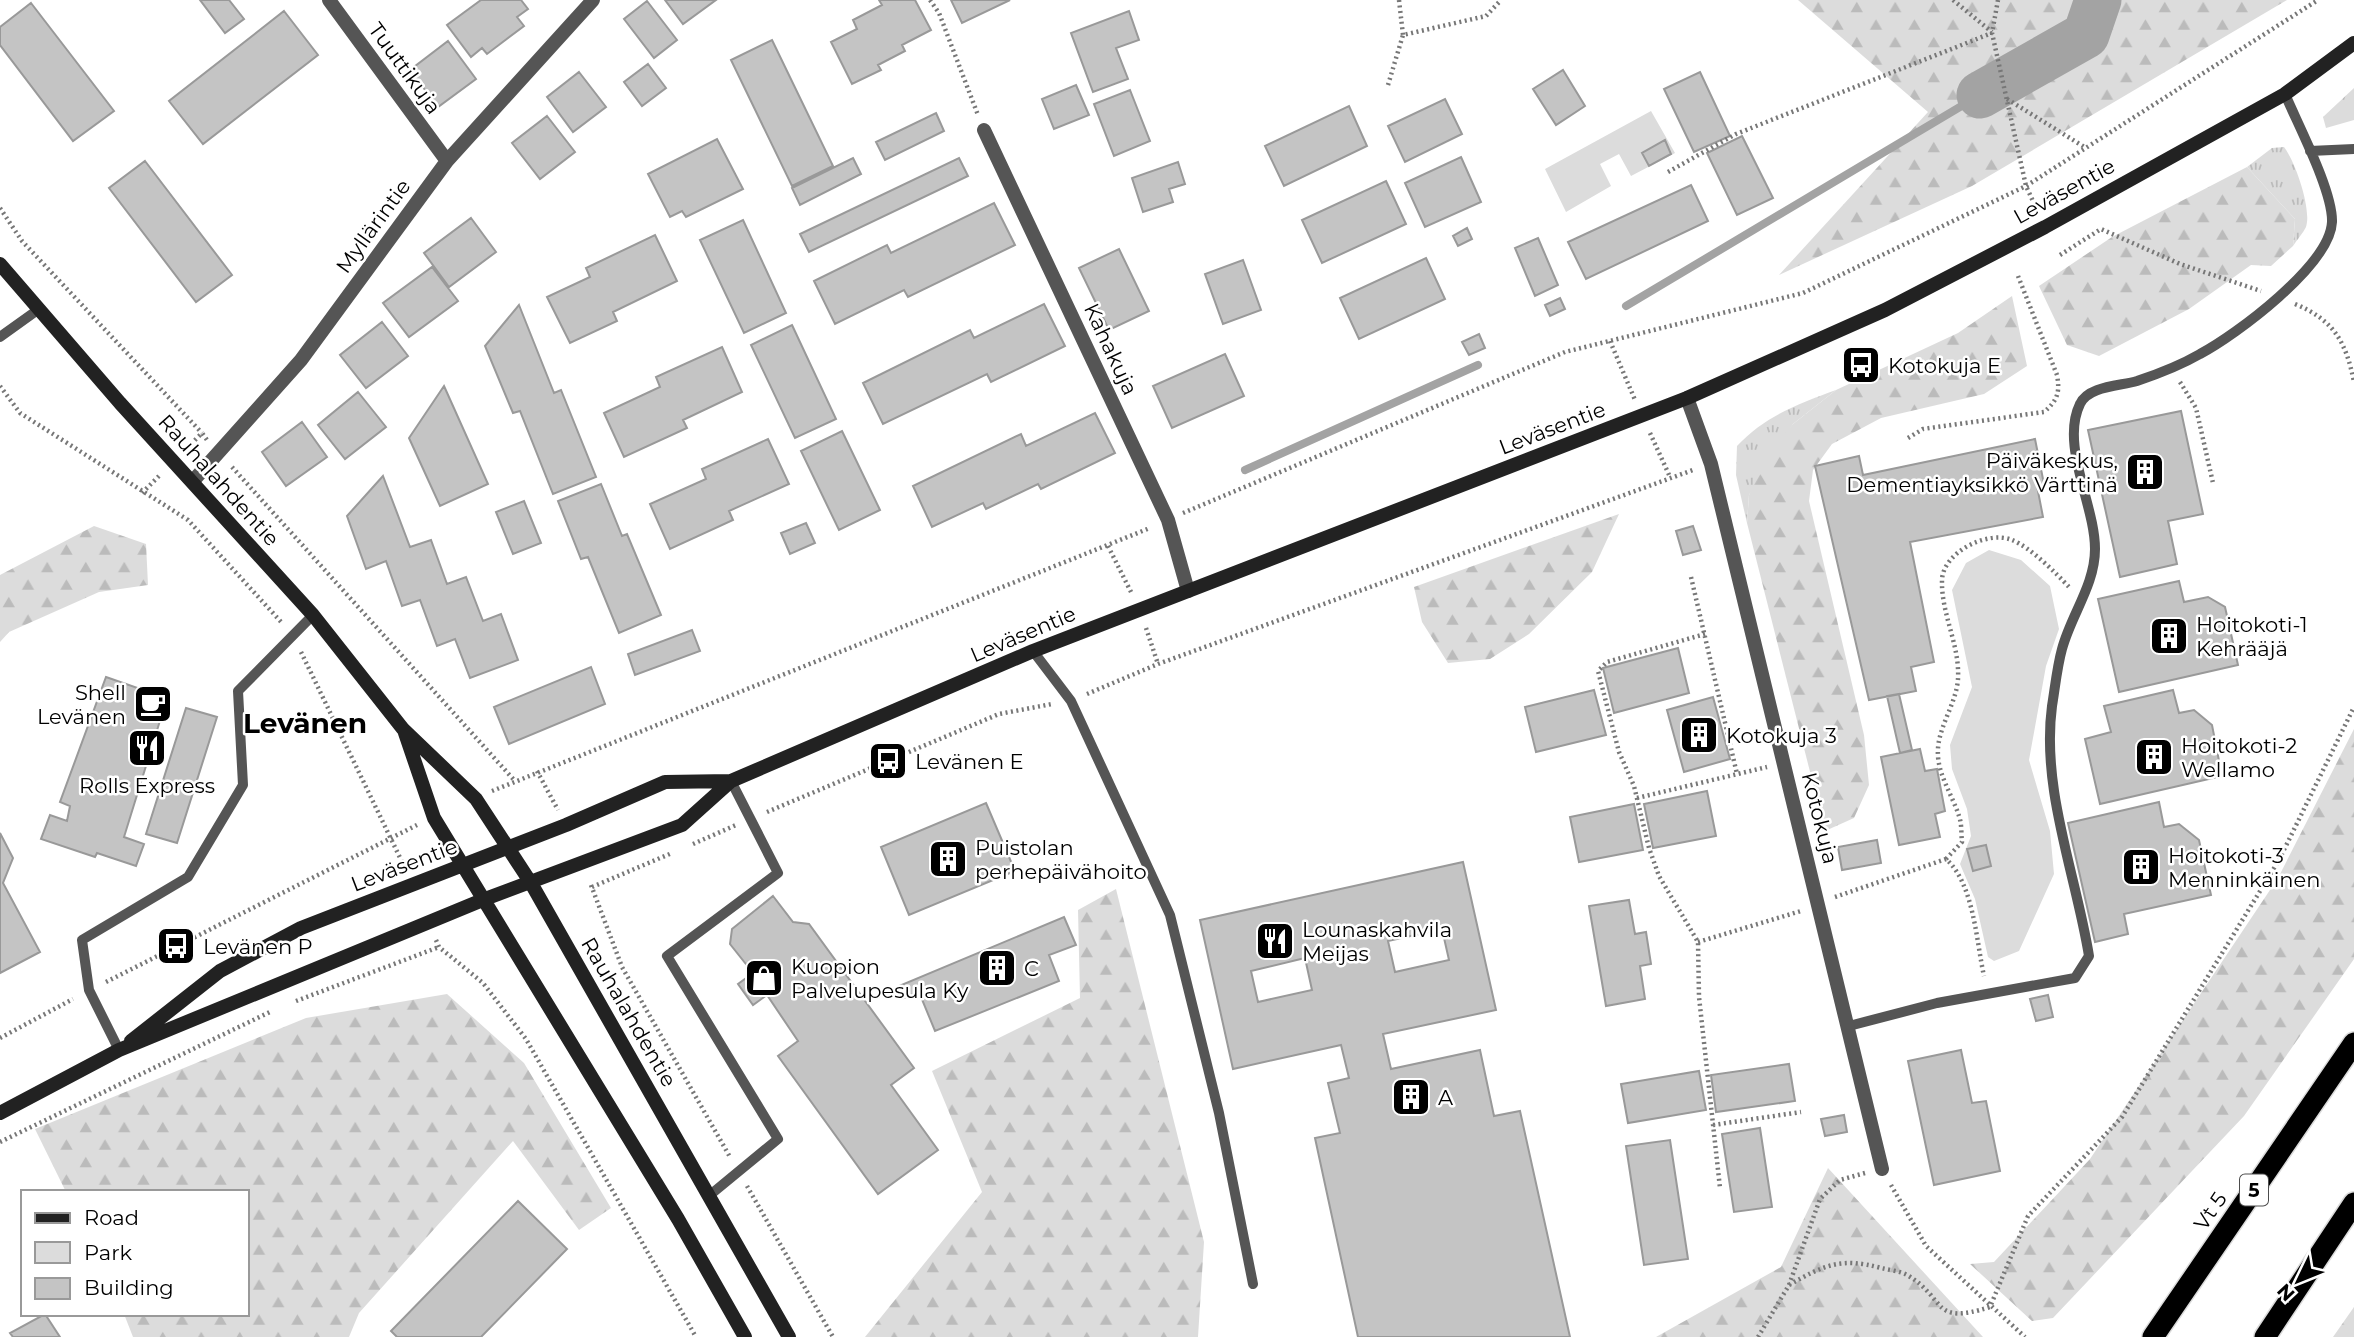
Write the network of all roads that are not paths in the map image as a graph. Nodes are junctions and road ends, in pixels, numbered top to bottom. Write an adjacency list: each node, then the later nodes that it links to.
1 (329, 0): 8 (street, Tuuttikuja)
2 (593, 0): 8 (street, Myllärintie)
3 (2354, 43): 4 (main road, Leväsentie)
4 (2285, 94): 7 (lane); 12 (main road, Leväsentie)
5 (984, 130): 14 (street, Kahakuja)
6 (2354, 149): 7 (lane)
7 (2310, 151): 23 (lane)
8 (447, 161): 13 (street, Myllärintie)
9 (0, 264): 10 (main road, Rauhalahdentie)
10 (40, 309): 11 (lane); 13 (main road, Rauhalahdentie)
11 (0, 337)
12 (1687, 398): 14 (main road, Leväsentie); 23 (street, Kotokuja)
13 (193, 481): 15 (main road, Rauhalahdentie)
14 (1188, 591): 16 (main road, Leväsentie)
15 (313, 615): 17 (main road, Rauhalahdentie); 25 (lane)
16 (1033, 651): 18 (main road, Leväsentie); 30 (lane)
17 (403, 729): 19 (main road, Rauhalahdentie); 20 (main road, Rauhalahdentie)
18 (731, 781): 19 (main road, Leväsentie); 21 (main road, Leväsentie); 28 (lane)
19 (509, 846): 20 (main road, Leväsentie); 21 (main road, Rauhalahdentie)
20 (463, 864): 22 (main road, Rauhalahdentie); 25 (main road, Leväsentie)
21 (531, 883): 22 (main road, Leväsentie); 28 (main road, Rauhalahdentie)
22 (485, 899): 25 (main road, Leväsentie); 31 (main road, Rauhalahdentie)
23 (1849, 1026): 27 (street, Kotokuja)
24 (2354, 1043): 33 (highway, Vt 5 / 5)
25 (119, 1051): 26 (main road, Leväsentie)
26 (0, 1113)
27 (1882, 1168)
28 (710, 1195): 32 (main road, Rauhalahdentie)
29 (2354, 1203): 34 (highway)
30 (1253, 1284)
31 (745, 1337)
32 (789, 1337)
33 (2153, 1337)
34 (2265, 1337)

